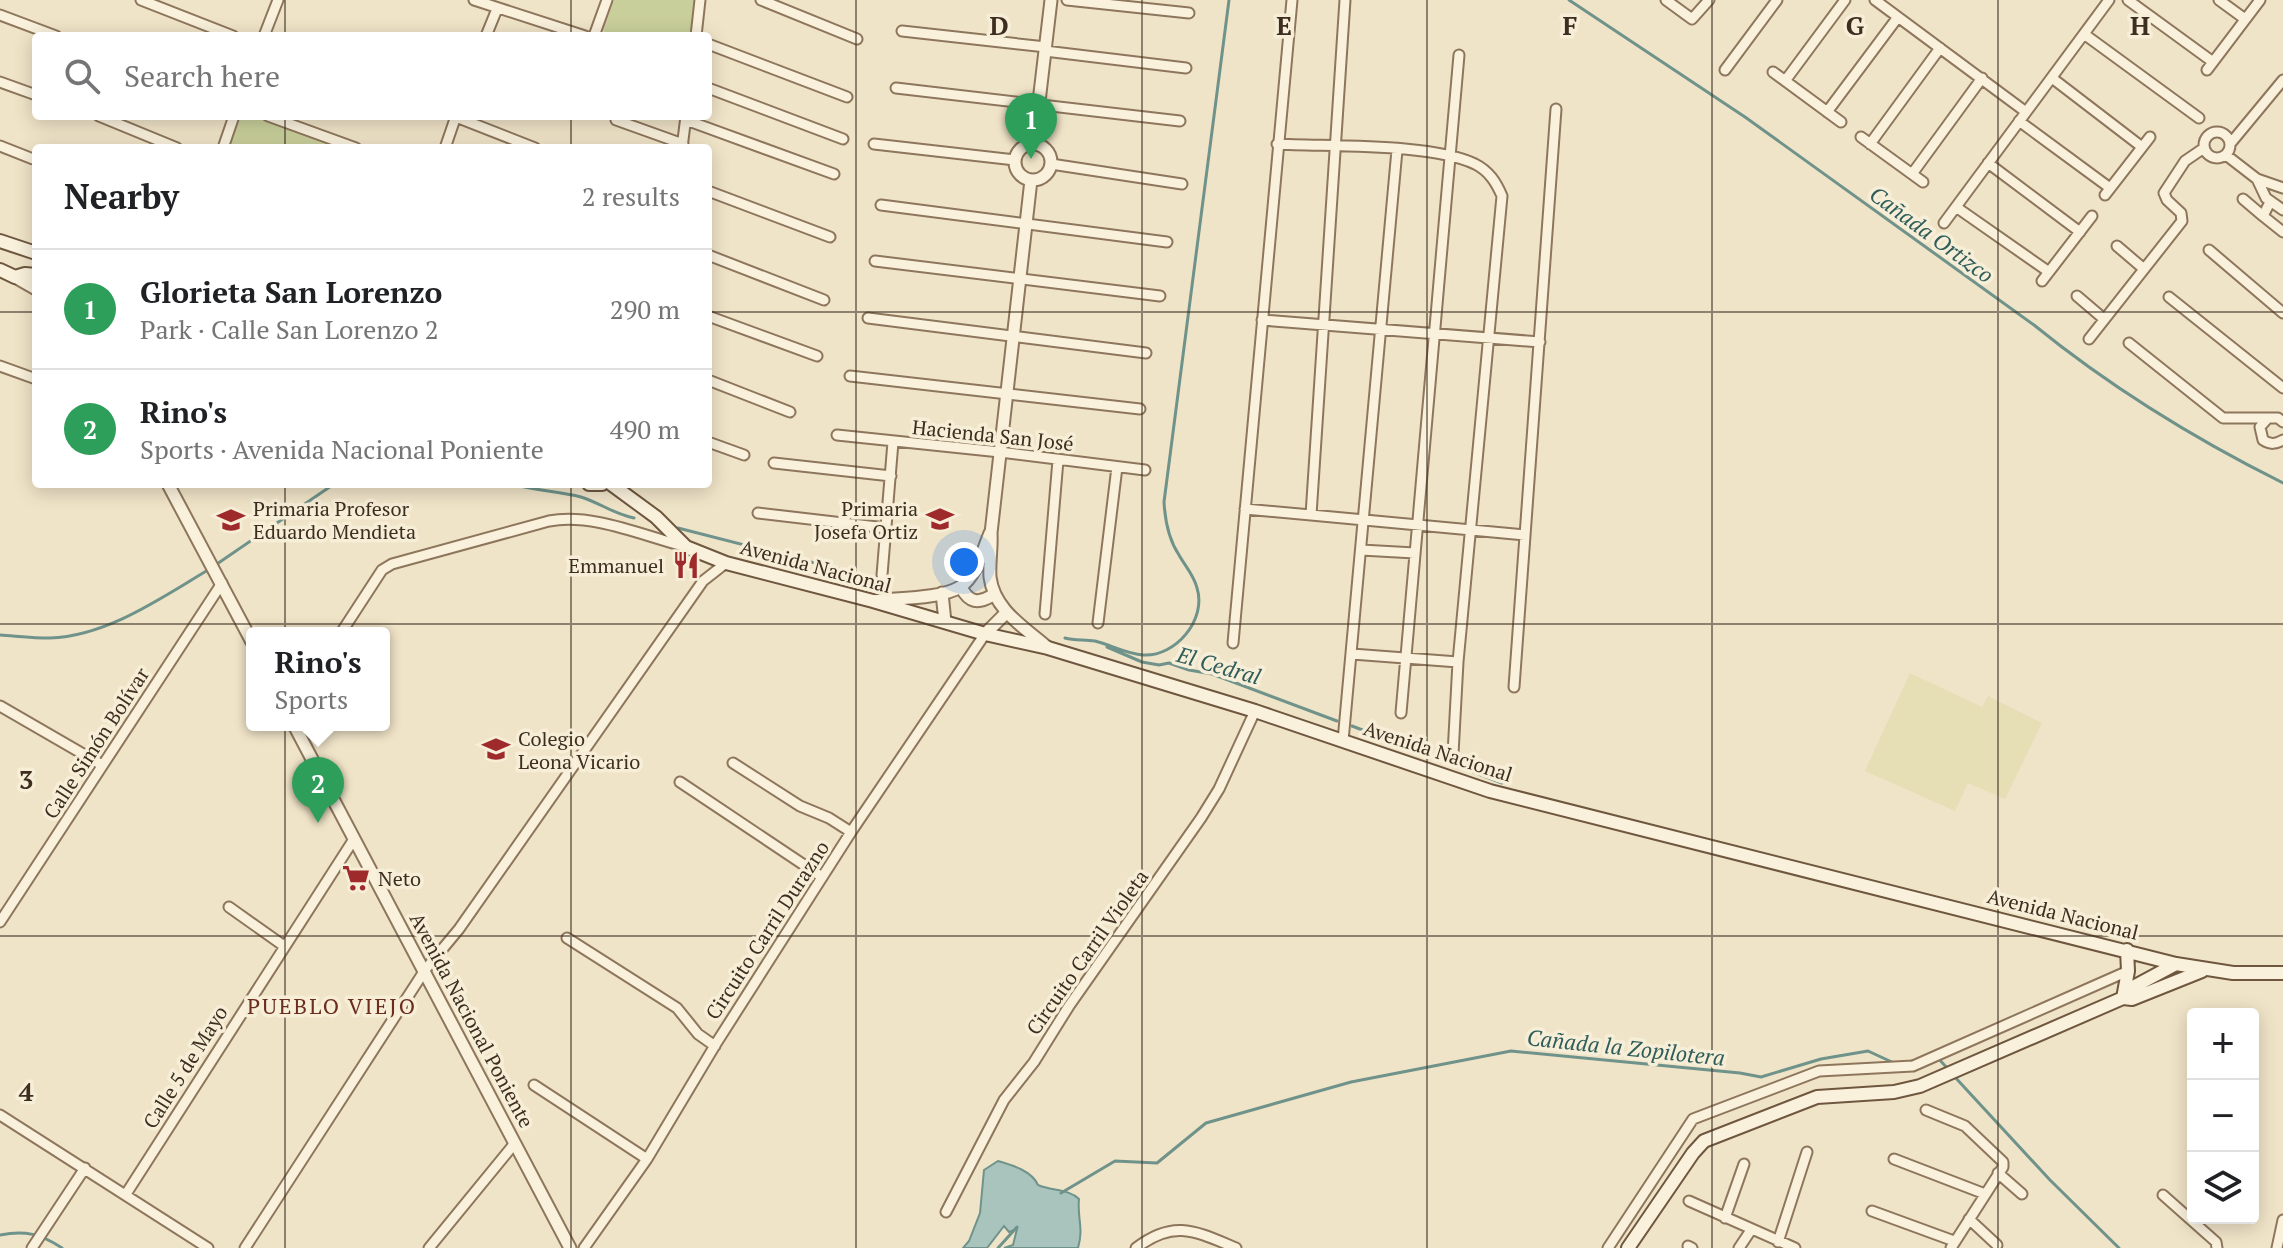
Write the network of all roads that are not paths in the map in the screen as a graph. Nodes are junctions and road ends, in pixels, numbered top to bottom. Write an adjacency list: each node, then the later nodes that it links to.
1 (141, 0): 27 (street)
2 (278, 0): 28 (street)
3 (474, 0): 20 (street)
4 (607, 0): 31 (street)
5 (700, 0): 32 (street)
6 (761, 0): 34 (street)
7 (1051, 0): 37 (street)
8 (1067, 0): 21 (street)
9 (1292, 0): 78 (street)
10 (1345, 0): 81 (street)
11 (1666, 0): 12 (street)
12 (1709, 0)
13 (1777, 0): 40 (street)
14 (1845, 0): 45 (street)
15 (1875, 0): 23 (street)
16 (2109, 0): 33 (street)
17 (2128, 0): 24 (street)
18 (2219, 0): 24 (street)
19 (2260, 0): 24 (street)
20 (497, 9): 29 (street); 30 (street)
21 (1189, 13)
22 (0, 15): 26 (street)
23 (1898, 17): 36 (street); 53 (street)
24 (2245, 19)
25 (902, 31): 37 (street)
26 (45, 32)
27 (223, 32)
28 (266, 32)
29 (488, 32)
30 (572, 32)
31 (595, 32)
32 (696, 32)
33 (2084, 34): 43 (street); 55 (street)
34 (857, 39)
35 (712, 46): 50 (street)
36 (1940, 48): 42 (street); 92 (street)
37 (1046, 49): 39 (street); 51 (street)
38 (1459, 55): 85 (street)
39 (1186, 68)
40 (1725, 70)
41 (1773, 72): 45 (street)
42 (1982, 78): 54 (street); 92 (street)
43 (2052, 78): 54 (street); 82 (street)
44 (2283, 80): 79 (street)
45 (1785, 81): 53 (street)
46 (0, 82): 49 (street)
47 (896, 88): 51 (street)
48 (712, 90): 68 (street)
49 (32, 94)
50 (847, 97)
51 (1039, 104): 64 (street); 77 (street)
52 (1556, 109): 141 (street)
53 (1827, 112): 66 (street)
54 (2026, 112): 65 (street)
55 (2199, 118)
56 (109, 120): 69 (street)
57 (233, 120): 70 (street)
58 (279, 120): 71 (street)
59 (455, 120): 72 (street)
60 (466, 120): 73 (street)
61 (616, 120): 74 (street)
62 (686, 120): 75 (street)
63 (691, 120): 91 (street)
64 (1180, 121)
65 (2019, 121): 82 (street); 89 (street)
66 (1841, 122)
67 (2150, 137): 82 (street)
68 (843, 139)
69 (167, 144)
70 (224, 144)
71 (345, 144)
72 (446, 144)
73 (525, 144)
74 (677, 144)
75 (682, 144)
76 (874, 144): 88 (street)
77 (1034, 144): 88 (street); 90 (street)
78 (1277, 144): 81 (street); 134 (street)
79 (2230, 144): 83 (street); 86 (street)
80 (0, 146): 87 (street)
81 (1336, 147): 84 (street); 135 (street)
82 (2142, 147)
83 (2204, 148): 86 (street); 118 (street)
84 (1397, 150): 85 (street); 136 (street)
85 (1450, 155): 137 (street); 139 (street)
86 (2226, 155): 93 (street)
87 (32, 159)
88 (1015, 160): 94 (street)
89 (1988, 163): 102 (street); 108 (street)
90 (1051, 164): 94 (street); 96 (street)
91 (834, 174)
92 (1912, 174): 95 (street)
93 (2257, 179): 97 (street); 100 (street)
94 (1031, 180): 106 (street)
95 (1923, 182)
96 (1182, 184)
97 (2283, 188)
98 (712, 193): 110 (street)
99 (2243, 199): 105 (street)
100 (2270, 202): 103 (street); 105 (street)
101 (881, 205): 106 (street)
102 (1956, 207): 107 (street); 120 (street)
103 (2283, 210)
104 (2092, 216): 108 (street)
105 (2263, 216): 109 (street)
106 (1026, 223): 112 (street); 123 (street)
107 (1944, 223)
108 (2080, 232): 120 (street)
109 (2283, 232)
110 (830, 237)
111 (0, 241): 115 (main road)
112 (1167, 242)
113 (2117, 246): 118 (street)
114 (2209, 250): 130 (street)
115 (32, 252)
116 (712, 257): 129 (street)
117 (875, 261): 123 (street)
118 (2144, 269): 133 (street)
119 (0, 270): 122 (main road)
120 (2049, 272): 124 (street)
121 (32, 275): 122 (main road)
122 (15, 277): 125 (street)
123 (1020, 279): 126 (street); 138 (street)
124 (2042, 281)
125 (32, 287)
126 (1160, 296)
127 (2077, 296): 133 (street)
128 (2169, 297): 149 (street)
129 (824, 300)
130 (2283, 313)
131 (712, 317): 144 (street)
132 (868, 318): 138 (street)
133 (2104, 319): 140 (street)
134 (1262, 320): 135 (street); 168 (street)
135 (1324, 325): 136 (street); 170 (street)
136 (1381, 329): 137 (street); 171 (street)
137 (1434, 334): 139 (street); 172 (street)
138 (1013, 335): 143 (street); 150 (street)
139 (1489, 338): 141 (street); 174 (street)
140 (2089, 339)
141 (1540, 342): 176 (street)
142 (2129, 343): 153 (street)
143 (1146, 353)
144 (817, 356)
145 (0, 366): 147 (street)
146 (850, 376): 150 (street)
147 (32, 378)
148 (712, 382): 152 (street)
149 (2283, 388)
150 (1007, 392): 151 (street); 159 (street)
151 (1140, 409)
152 (790, 412)
153 (2268, 418): 154 (street); 156 (street)
154 (2283, 420)
155 (837, 435): 157 (street, Hacienda San José)
156 (2283, 440)
157 (893, 442): 159 (street, Hacienda San José); 165 (street)
158 (712, 443): 160 (street)
159 (1000, 452): 161 (street, Hacienda San José); 175 (street)
160 (744, 455)
161 (1058, 460): 163 (street, Hacienda San José); 188 (street)
162 (774, 463): 165 (street)
163 (1117, 467): 164 (street, Hacienda San José); 190 (street)
164 (1145, 470)
165 (891, 476): 173 (street)
166 (170, 488): 182 (street)
167 (616, 488): 177 (main road, Avenida Nacional)
168 (1245, 509): 170 (street); 194 (street)
169 (758, 513): 173 (street)
170 (1311, 515): 171 (street)
171 (1364, 520): 172 (street); 178 (street)
172 (1417, 525): 174 (street); 179 (street)
173 (886, 528): 181 (street)
174 (1471, 530): 176 (street); 198 (street)
175 (991, 533): 183 (street); 185 (street)
176 (1525, 535): 199 (street)
177 (686, 547): 180 (main road, Avenida Nacional); 191 (street)
178 (1361, 550): 179 (street); 196 (street)
179 (1415, 553): 197 (street)
180 (726, 563): 186 (main road, Avenida Nacional); 218 (street)
181 (882, 575)
182 (222, 583): 192 (street); 207 (street, Calle Simón Bolívar)
183 (961, 587): 184 (street); 185 (street)
184 (942, 593): 186 (street); 189 (street)
185 (993, 595): 187 (street)
186 (873, 601): 189 (main road, Avenida Nacional)
187 (1006, 613): 193 (street); 195 (street)
188 (1045, 614)
189 (945, 622): 193 (main road, Avenida Nacional)
190 (1098, 623)
191 (345, 627)
192 (246, 630)
193 (985, 634): 195 (main road, Avenida Nacional); 209 (street, Circuito Carril Durazno)
194 (1233, 643)
195 (1048, 648): 201 (main road, Avenida Nacional)
196 (1352, 654): 197 (street); 204 (street)
197 (1405, 658): 198 (street); 202 (street)
198 (1458, 662): 205 (street)
199 (1514, 687)
200 (0, 706): 207 (street)
201 (1255, 711): 204 (main road, Avenida Nacional); 240 (street, Circuito Carril Violeta)
202 (1401, 713)
203 (297, 731): 210 (street, Avenida Nacional Poniente)
204 (1343, 741): 216 (main road, Avenida Nacional)
205 (1453, 754)
206 (733, 763): 209 (street)
207 (102, 765): 213 (street, Calle Simón Bolívar)
208 (680, 782): 211 (street)
209 (851, 832): 211 (street, Circuito Carril Durazno)
210 (354, 839): 215 (street, Calle 5 de Mayo); 218 (street, Avenida Nacional Poniente)
211 (822, 877): 223 (street, Circuito Carril Durazno)
212 (229, 907): 215 (street)
213 (0, 922)
214 (567, 938): 223 (street)
215 (284, 946): 234 (street, Calle 5 de Mayo)
216 (2127, 950): 217 (main road, Avenida Nacional); 220 (main road)
217 (2176, 964): 219 (main road, Avenida Nacional); 222 (main road)
218 (425, 970): 227 (street, Avenida Nacional Poniente); 250 (street)
219 (2204, 970): 221 (main road, Avenida Nacional); 222 (main road)
220 (2128, 971): 222 (main road); 256 (street)
221 (2283, 973)
222 (2123, 998): 257 (main road)
223 (715, 1046): 229 (street, Circuito Carril Durazno)
224 (534, 1085): 229 (street)
225 (1926, 1110): 233 (street)
226 (0, 1115): 232 (street)
227 (515, 1143): 251 (street); 252 (street, Avenida Nacional Poniente)
228 (1807, 1152): 245 (street)
229 (647, 1159): 253 (street, Circuito Carril Durazno)
230 (1894, 1159): 235 (street)
231 (1744, 1164): 241 (street)
232 (85, 1168): 234 (street); 246 (street)
233 (1998, 1173): 235 (street); 236 (street)
234 (126, 1194): 249 (street)
235 (1985, 1194): 242 (street)
236 (2022, 1194)
237 (2163, 1195): 260 (street)
238 (1689, 1201): 241 (street)
239 (1872, 1211): 247 (street)
240 (946, 1212)
241 (1725, 1218): 244 (street)
242 (1969, 1219): 247 (street); 248 (street)
243 (2283, 1220): 261 (street)
244 (1751, 1230): 245 (street); 258 (street)
245 (1778, 1242): 259 (street)
246 (33, 1245)
247 (1952, 1245)
248 (1997, 1245)
249 (208, 1248)
250 (245, 1248)
251 (429, 1248)
252 (570, 1248)
253 (584, 1248)
254 (1136, 1248): 255 (street)
255 (1236, 1248)
256 (1608, 1248)
257 (1628, 1248)
258 (1739, 1248)
259 (1795, 1248)
260 (2217, 1248)
261 (2277, 1248)

